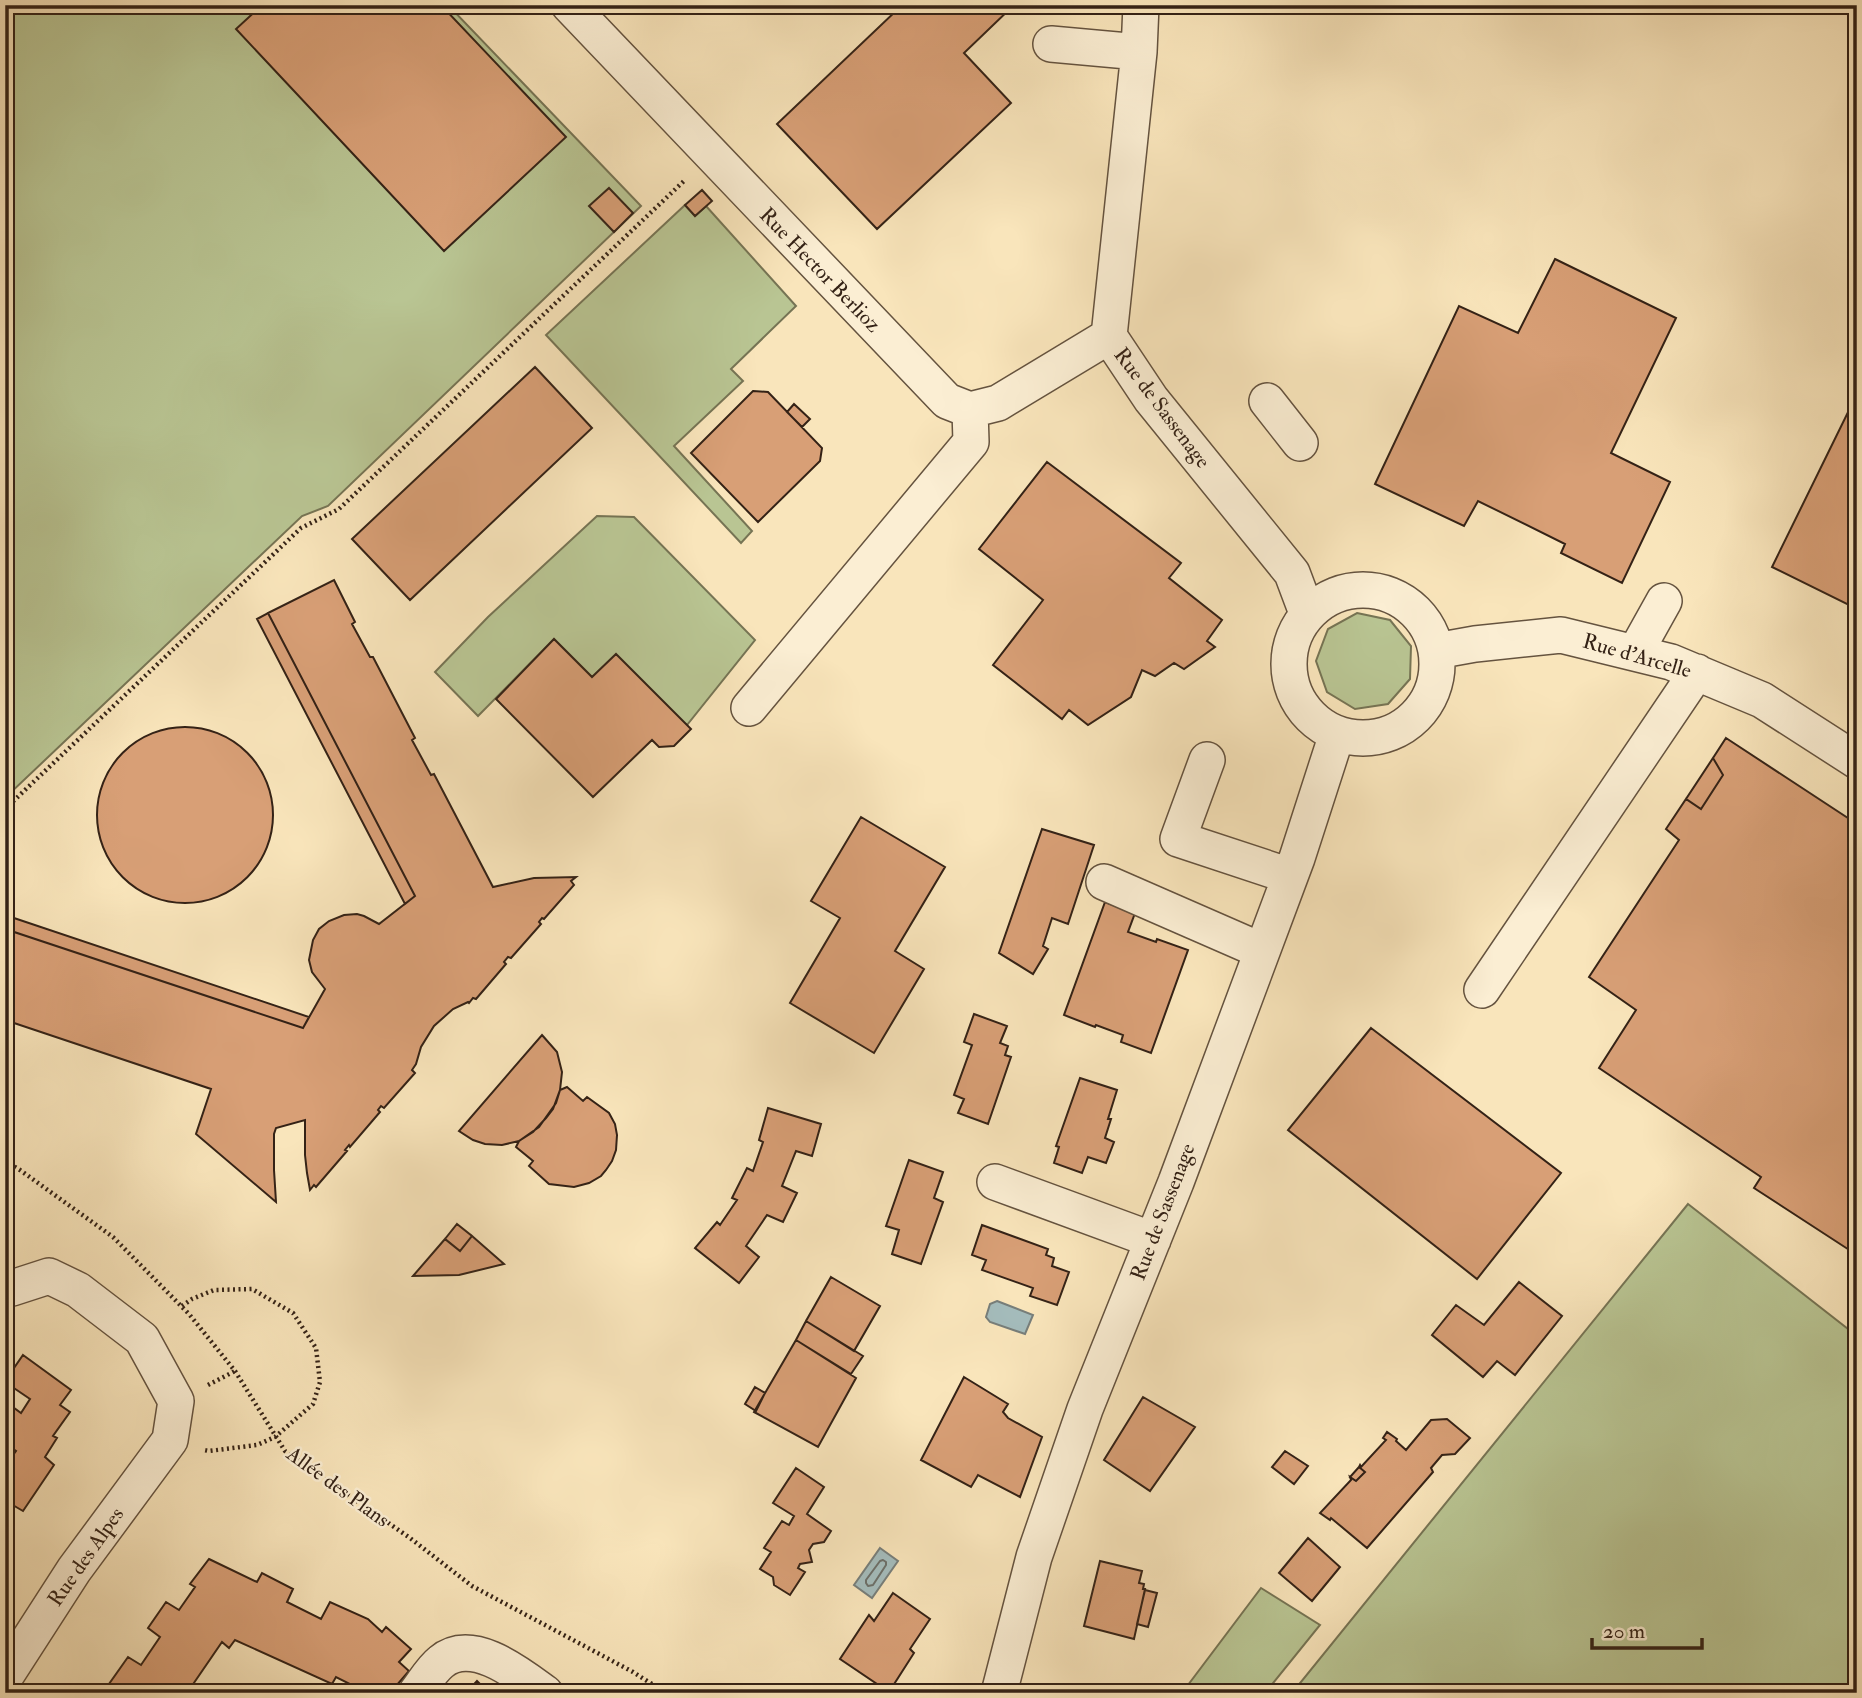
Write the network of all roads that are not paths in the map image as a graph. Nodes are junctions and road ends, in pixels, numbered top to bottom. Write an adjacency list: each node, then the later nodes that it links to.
1 (569, 5): 7 (street, Rue Hector Berlioz)
2 (1141, 5): 4 (street, Rue de Sassenage)
3 (1051, 44): 4 (street)
4 (1139, 52): 5 (street, Rue de Sassenage)
5 (1109, 336): 7 (street); 10 (street, Rue de Sassenage)
6 (1267, 401): 8 (street)
7 (970, 410): 14 (street)
8 (1300, 443)
9 (1664, 601): 12 (street)
10 (1307, 613): 11 (street); 15 (street)
11 (1436, 651): 12 (street, Rue d'Arcelle); 15 (street)
12 (1635, 653): 13 (street, Rue d'Arcelle)
13 (1697, 672): 17 (street, Rue d'Arcelle); 21 (street)
14 (749, 708)
15 (1337, 734): 18 (street, Rue de Sassenage)
16 (1207, 760): 18 (street)
17 (1857, 761)
18 (1290, 876): 20 (street, Rue de Sassenage)
19 (1104, 882): 20 (street)
20 (1262, 951): 23 (street, Rue de Sassenage)
21 (1482, 990)
22 (995, 1182): 23 (street)
23 (1153, 1240): 28 (street, Rue de Sassenage)
24 (7, 1290): 25 (street, Rue des Alpes)
25 (5, 1677)
26 (416, 1693): 27 (street)
27 (545, 1693)
28 (999, 1693)

